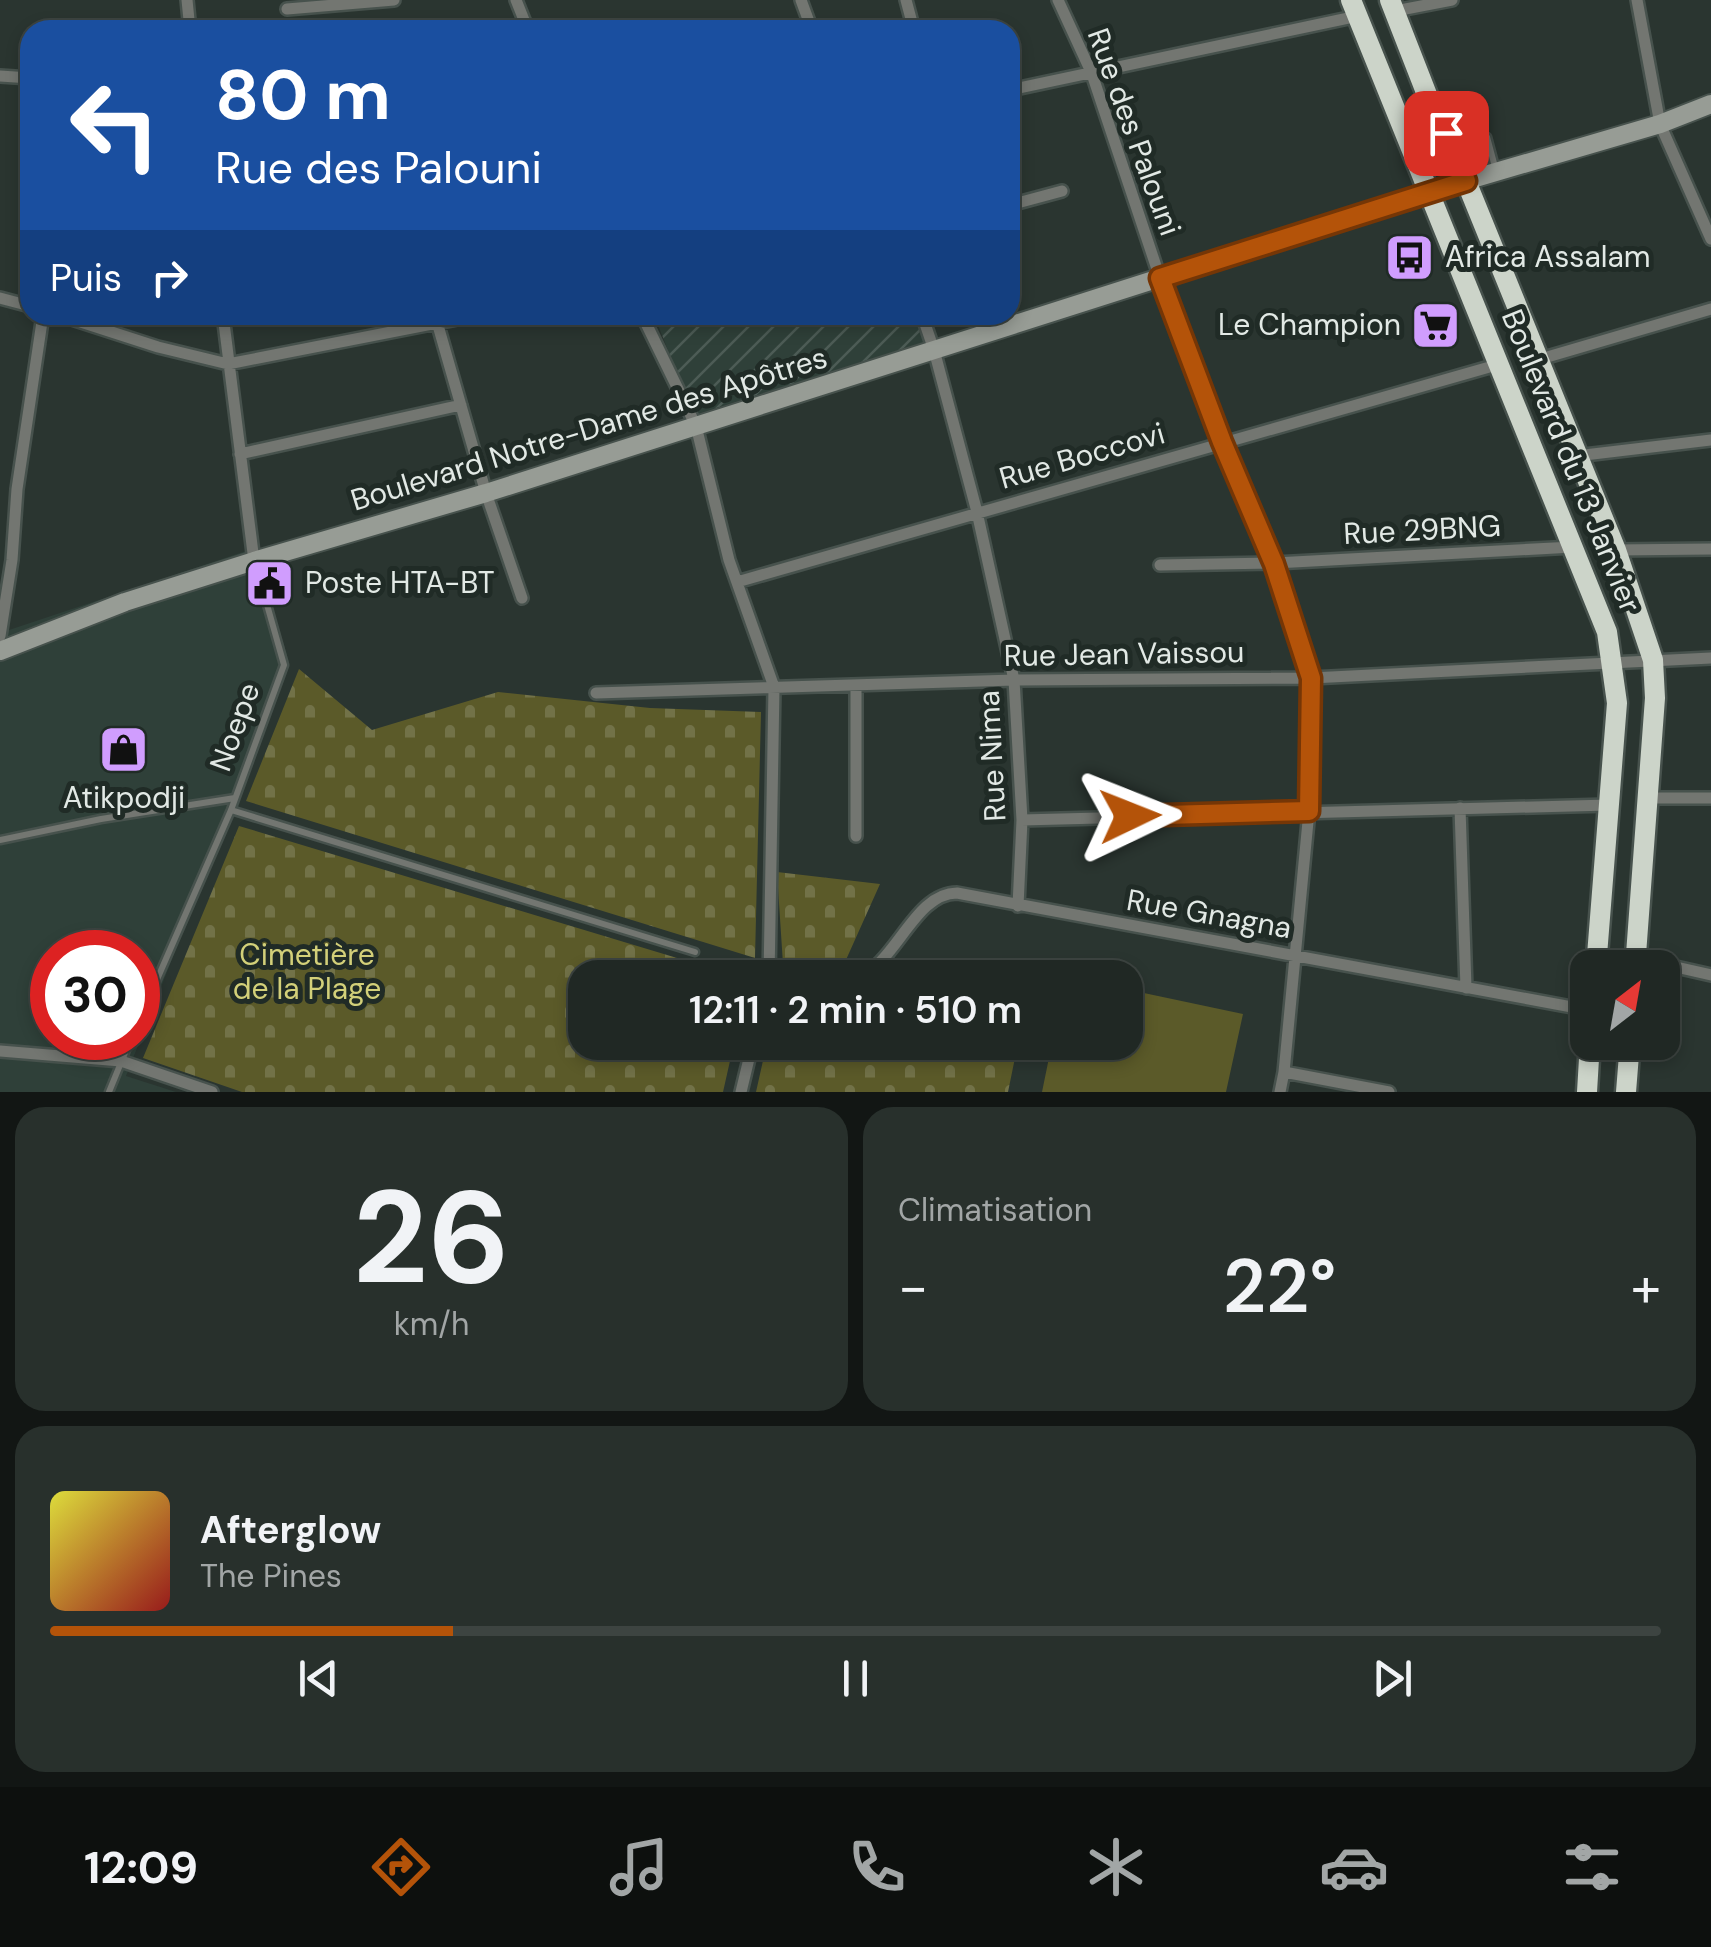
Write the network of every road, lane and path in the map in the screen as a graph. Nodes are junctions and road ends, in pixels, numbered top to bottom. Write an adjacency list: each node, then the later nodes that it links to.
1 (382, 0): 2 (street); 8 (street)
2 (394, 0)
3 (1058, 0): 9 (street, Rue des Palouni)
4 (1452, 0): 6 (street)
5 (1637, 0): 12 (street)
6 (1393, 6): 13 (highway, Boulevard du 13 Janvier)
7 (1354, 8): 9 (street); 17 (highway, Boulevard du 13 Janvier)
8 (287, 9)
9 (1092, 74): 10 (street); 20 (street, Rue des Palouni)
10 (1020, 88)
11 (1711, 104): 12 (street, Boulevard Notre-Dame des Apôtres)
12 (1660, 124): 14 (street, Boulevard Notre-Dame des Apôtres); 19 (street)
13 (1451, 145): 14 (lane); 15 (highway, Boulevard du 13 Janvier)
14 (1496, 172): 15 (street, Boulevard Notre-Dame des Apôtres)
15 (1466, 181): 17 (street, Boulevard Notre-Dame des Apôtres); 32 (highway, Boulevard du 13 Janvier)
16 (1062, 192): 18 (street)
17 (1430, 193): 20 (street, Boulevard Notre-Dame des Apôtres); 34 (highway, Boulevard du 13 Janvier)
18 (1020, 202)
19 (1711, 239)
20 (1160, 278): 22 (street, Boulevard Notre-Dame des Apôtres); 38 (street, Rue des Palouni)
21 (1711, 309): 32 (street)
22 (1020, 323)
23 (42, 325): 42 (street)
24 (89, 325): 33 (street)
25 (223, 325): 33 (street, Noepe)
26 (409, 325): 33 (street)
27 (439, 325): 35 (street)
28 (647, 325): 36 (street)
29 (925, 325): 31 (street, Rue Nima)
30 (1012, 325): 31 (street, Boulevard Notre-Dame des Apôtres)
31 (934, 350): 36 (street, Boulevard Notre-Dame des Apôtres); 44 (street, Rue Nima)
32 (1537, 360): 40 (highway, Boulevard du 13 Janvier)
33 (228, 364): 39 (street, Noepe)
34 (1500, 364): 38 (street, Rue Boccovi); 45 (highway, Boulevard du 13 Janvier)
35 (462, 405): 39 (street); 43 (street)
36 (696, 426): 43 (street, Boulevard Notre-Dame des Apôtres); 51 (street)
37 (1711, 440): 40 (street)
38 (1222, 442): 44 (street, Rue Boccovi); 49 (street, Rue des Palouni)
39 (240, 454): 48 (street, Noepe)
40 (1576, 456): 47 (highway, Boulevard du 13 Janvier)
41 (0, 489): 42 (street)
42 (17, 489): 53 (street)
43 (486, 493): 48 (street, Boulevard Notre-Dame des Apôtres); 52 (street)
44 (976, 512): 51 (street, Rue Boccovi); 59 (street, Rue Nima)
45 (1573, 547): 49 (street, Rue 29BNG); 57 (highway, Boulevard du 13 Janvier)
46 (1711, 549): 47 (street)
47 (1616, 550): 56 (highway, Boulevard du 13 Janvier)
48 (254, 561): 54 (street, Boulevard Notre-Dame des Apôtres); 63 (lane, Noepe)
49 (1274, 564): 50 (street, Rue 29BNG); 58 (street, Rue des Palouni)
50 (1160, 566)
51 (737, 582): 61 (street)
52 (522, 598)
53 (0, 636)
54 (0, 651)
55 (1711, 658): 56 (street, Rue Jean Vaissou)
56 (1653, 660): 57 (street, Rue Jean Vaissou); 64 (highway, Boulevard du 13 Janvier)
57 (1613, 661): 58 (street, Rue Jean Vaissou); 66 (highway, Boulevard du 13 Janvier)
58 (1311, 678): 59 (street, Rue Jean Vaissou); 69 (street, Rue des Palouni)
59 (1014, 680): 60 (street, Rue Jean Vaissou); 70 (street, Rue Nima)
60 (856, 685): 61 (street, Rue Jean Vaissou); 71 (street)
61 (774, 688): 62 (street, Rue Jean Vaissou); 78 (street)
62 (596, 693)
63 (236, 798): 68 (lane, Noepe); 72 (lane)
64 (1648, 798): 65 (street); 75 (highway, Boulevard du 13 Janvier)
65 (1711, 798)
66 (1609, 805): 67 (street); 74 (highway, Boulevard du 13 Janvier)
67 (1460, 808): 69 (street); 83 (street)
68 (231, 810): 76 (lane); 81 (lane, Noepe)
69 (1309, 811): 70 (street); 77 (street, Rue des Palouni)
70 (1022, 820): 73 (street, Rue Nima)
71 (856, 836)
72 (0, 840)
73 (1018, 906): 77 (street, Rue Gnagna); 79 (street, Rue Gnagna)
74 (1597, 950)
75 (1636, 950)
76 (695, 952)
77 (1294, 955): 83 (street, Rue Gnagna); 90 (street, Rue des Palouni)
78 (769, 960)
79 (880, 960)
80 (1680, 970): 82 (street)
81 (160, 973)
82 (1711, 975)
83 (1466, 988): 84 (street, Rue Gnagna)
84 (1570, 1007)
85 (0, 1051): 89 (street)
86 (749, 1060): 93 (street)
87 (1589, 1060): 96 (highway)
88 (1629, 1060): 97 (highway)
89 (120, 1061): 91 (lane); 92 (street)
90 (1284, 1072): 94 (street, Rue des Palouni); 95 (street)
91 (109, 1092)
92 (212, 1092)
93 (741, 1092)
94 (1280, 1092)
95 (1388, 1092)
96 (1587, 1092)
97 (1626, 1092)

